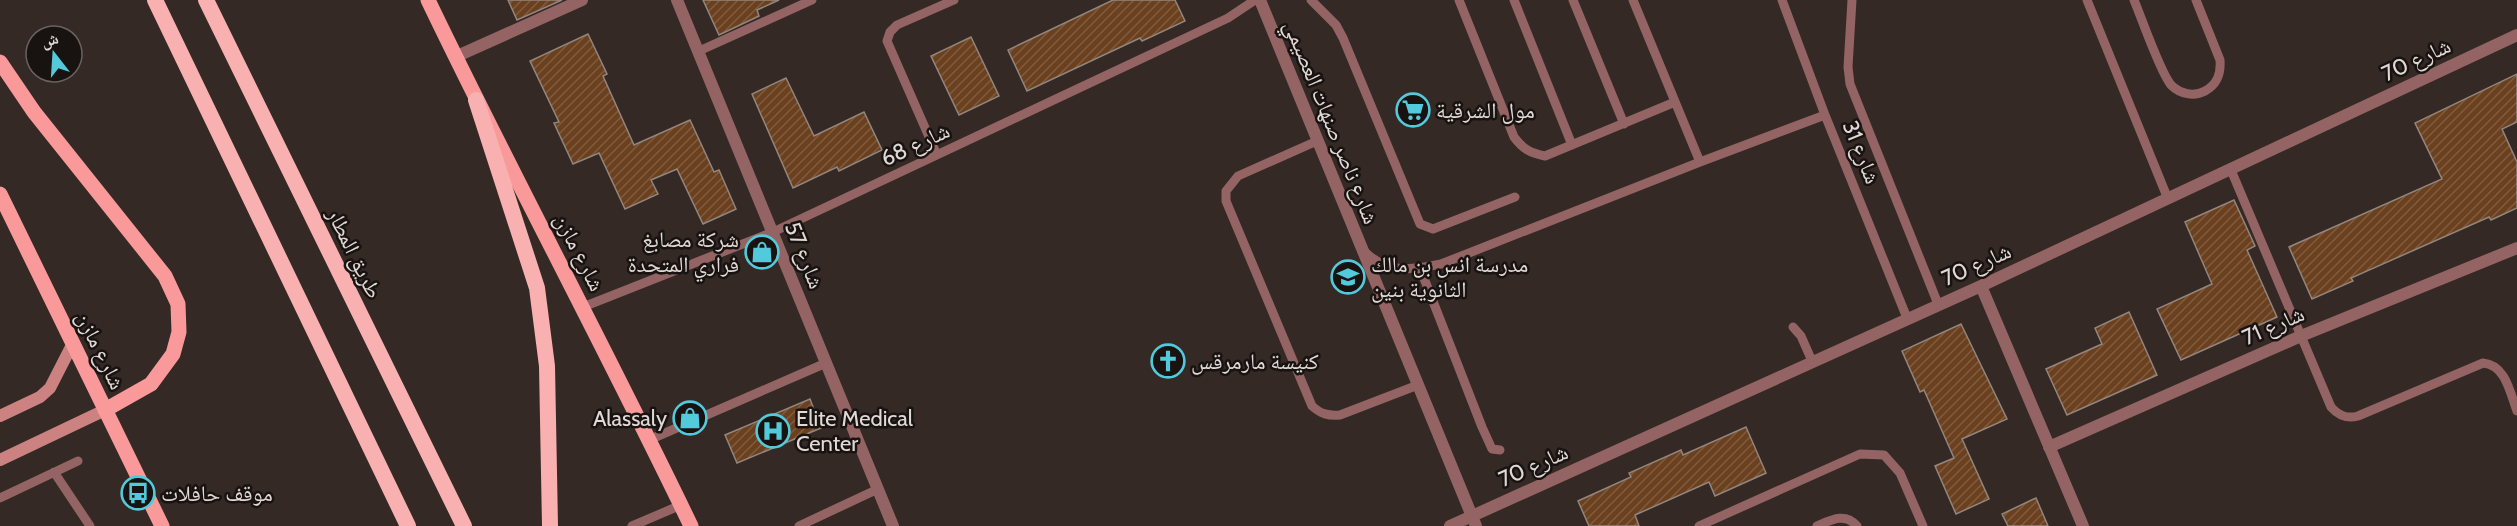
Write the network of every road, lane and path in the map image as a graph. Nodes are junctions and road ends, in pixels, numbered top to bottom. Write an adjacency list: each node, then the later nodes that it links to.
1 (155, 0): 64 (highway)
2 (206, 0): 65 (highway, طريق المطار)
3 (428, 0): 21 (main road, شارع مازن)
4 (582, 0): 21 (street)
5 (678, 0): 20 (street, شارع 57)
6 (812, 0): 20 (lane)
7 (954, 0): 29 (lane)
8 (1258, 0): 27 (street, شارع ناصر صنهات العصيمي); 29 (lane, شارع 68)
9 (1311, 0): 33 (lane)
10 (1459, 0): 28 (lane)
11 (1514, 0): 28 (lane)
12 (1573, 0): 26 (lane)
13 (1633, 0): 24 (lane)
14 (1782, 0): 25 (lane, شارع 31)
15 (1852, 0): 40 (lane)
16 (2087, 0): 34 (lane)
17 (2134, 0): 18 (lane)
18 (2196, 0)
19 (2517, 35): 31 (street, شارع 70)
20 (699, 51): 35 (street, شارع 57)
21 (455, 57): 23 (main road, شارع مازن)
22 (0, 62): 49 (main road)
23 (476, 100): 41 (main road, شارع مازن); 66 (highway)
24 (1675, 102): 26 (lane); 30 (lane)
25 (1825, 115): 30 (lane); 42 (lane, شارع 31)
26 (1624, 124): 28 (lane)
27 (1317, 141): 36 (street, شارع ناصر صنهات العصيمي); 48 (lane)
28 (1572, 145)
29 (937, 155): 35 (lane, شارع 68)
30 (1700, 162): 38 (lane)
31 (2231, 170): 34 (street, شارع 70); 44 (lane)
32 (0, 194): 45 (main road, شارع مازن)
33 (1515, 197)
34 (2168, 199): 39 (street, شارع 70)
35 (773, 232): 41 (lane, شارع 68); 47 (street, شارع 57)
36 (1361, 248): 38 (lane); 48 (street, شارع ناصر صنهات العصيمي)
37 (2517, 248): 44 (street, شارع 71)
38 (1420, 268): 54 (lane)
39 (1981, 286): 40 (street, شارع 70); 53 (street)
40 (1938, 304): 42 (street, شارع 70)
41 (583, 307): 52 (main road, شارع مازن)
42 (1907, 318): 46 (street, شارع 70)
43 (1793, 327): 46 (lane)
44 (2301, 336): 50 (lane); 53 (street, شارع 71)
45 (73, 344): 49 (main road, شارع مازن); 51 (main road)
46 (1812, 361): 61 (street, شارع 70)
47 (826, 363): 52 (lane); 58 (street, شارع 57)
48 (1418, 385): 61 (street, شارع ناصر صنهات العصيمي)
49 (105, 410): 55 (main road); 63 (main road, شارع مازن)
50 (2517, 411)
51 (0, 416)
52 (649, 440): 60 (main road, شارع مازن)
53 (2049, 447): 76 (street)
54 (1500, 450)
55 (0, 460)
56 (78, 461): 57 (lane)
57 (54, 472): 59 (lane); 62 (lane)
58 (878, 489): 69 (lane); 70 (street, شارع 57)
59 (0, 498)
60 (681, 505): 67 (lane); 68 (main road, شارع مازن)
61 (1474, 521): 71 (street, شارع 70)
62 (90, 526)
63 (162, 526)
64 (408, 526)
65 (464, 526)
66 (550, 526)
67 (632, 526)
68 (691, 526)
69 (799, 526)
70 (893, 526)
71 (1450, 526)
72 (1699, 526): 75 (lane)
73 (1816, 526): 74 (lane)
74 (1857, 526)
75 (1923, 526)
76 (2083, 526)

